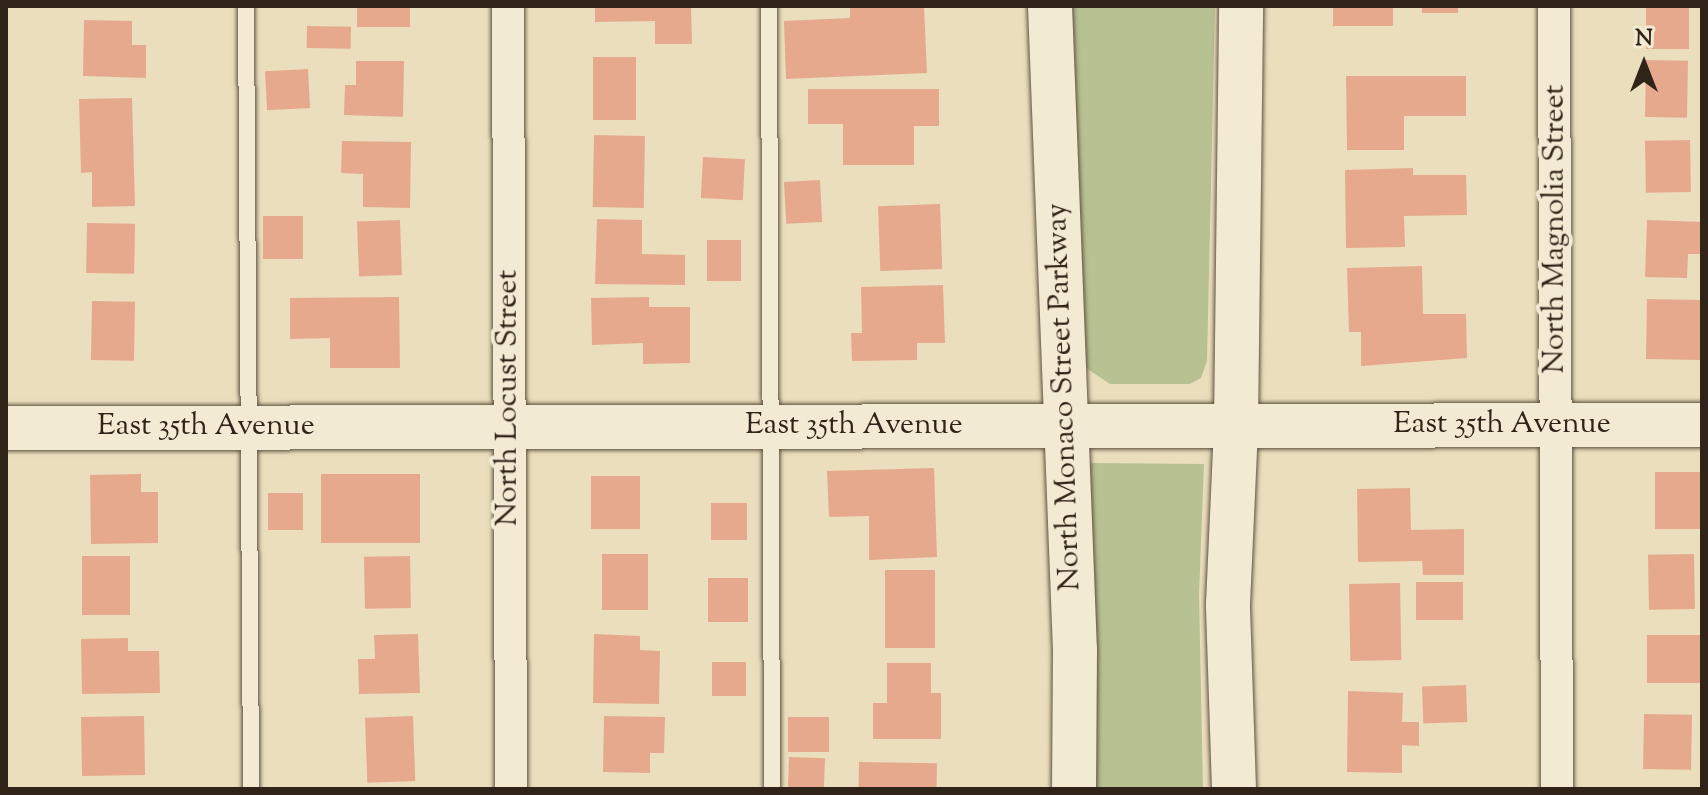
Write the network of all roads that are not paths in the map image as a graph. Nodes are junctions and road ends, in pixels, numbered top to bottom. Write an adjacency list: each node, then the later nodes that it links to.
1 (246, 6): 12 (lane)
2 (508, 6): 9 (street, North Locust Street)
3 (769, 6): 10 (lane)
4 (1050, 6): 13 (street, North Monaco Street Parkway)
5 (1241, 6): 11 (street)
6 (1554, 6): 7 (street, North Magnolia Street)
7 (1557, 425): 8 (street, East 35th Avenue); 11 (street, East 35th Avenue); 20 (street, North Magnolia Street)
8 (1702, 425)
9 (509, 426): 10 (street, East 35th Avenue); 12 (street, East 35th Avenue); 16 (street, North Locust Street)
10 (770, 426): 13 (street, East 35th Avenue); 17 (lane)
11 (1236, 426): 13 (street, East 35th Avenue); 19 (street)
12 (249, 427): 14 (street, East 35th Avenue); 15 (lane)
13 (1064, 427): 18 (street, North Monaco Street Parkway)
14 (6, 428)
15 (251, 789)
16 (511, 789)
17 (772, 789)
18 (1074, 789)
19 (1234, 789)
20 (1557, 789)

